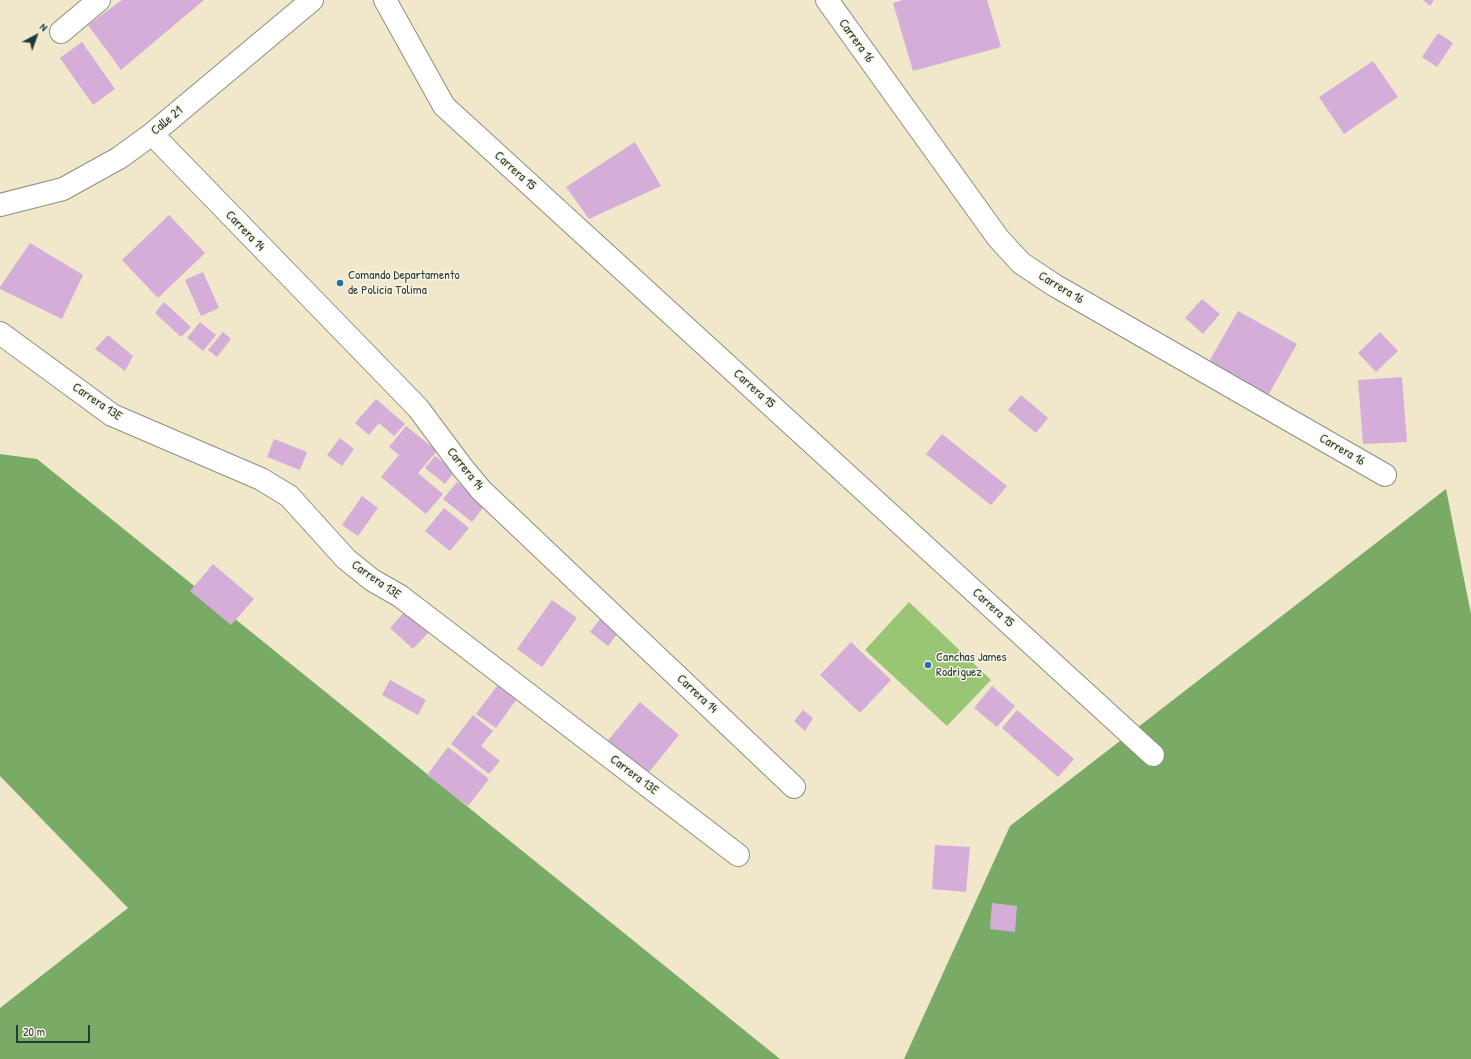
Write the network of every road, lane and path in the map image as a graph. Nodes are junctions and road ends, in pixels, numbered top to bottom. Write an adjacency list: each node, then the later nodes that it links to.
1 (99, 0): 5 (street)
2 (312, 0): 6 (street, Calle 21)
3 (385, 0): 10 (street, Carrera 15)
4 (827, 0): 9 (street, Carrera 16)
5 (61, 32)
6 (152, 134): 7 (street, Calle 21); 11 (street, Carrera 14)
7 (0, 205)
8 (0, 333): 12 (street, Carrera 13E)
9 (1385, 475)
10 (1153, 755)
11 (794, 787)
12 (738, 855)

